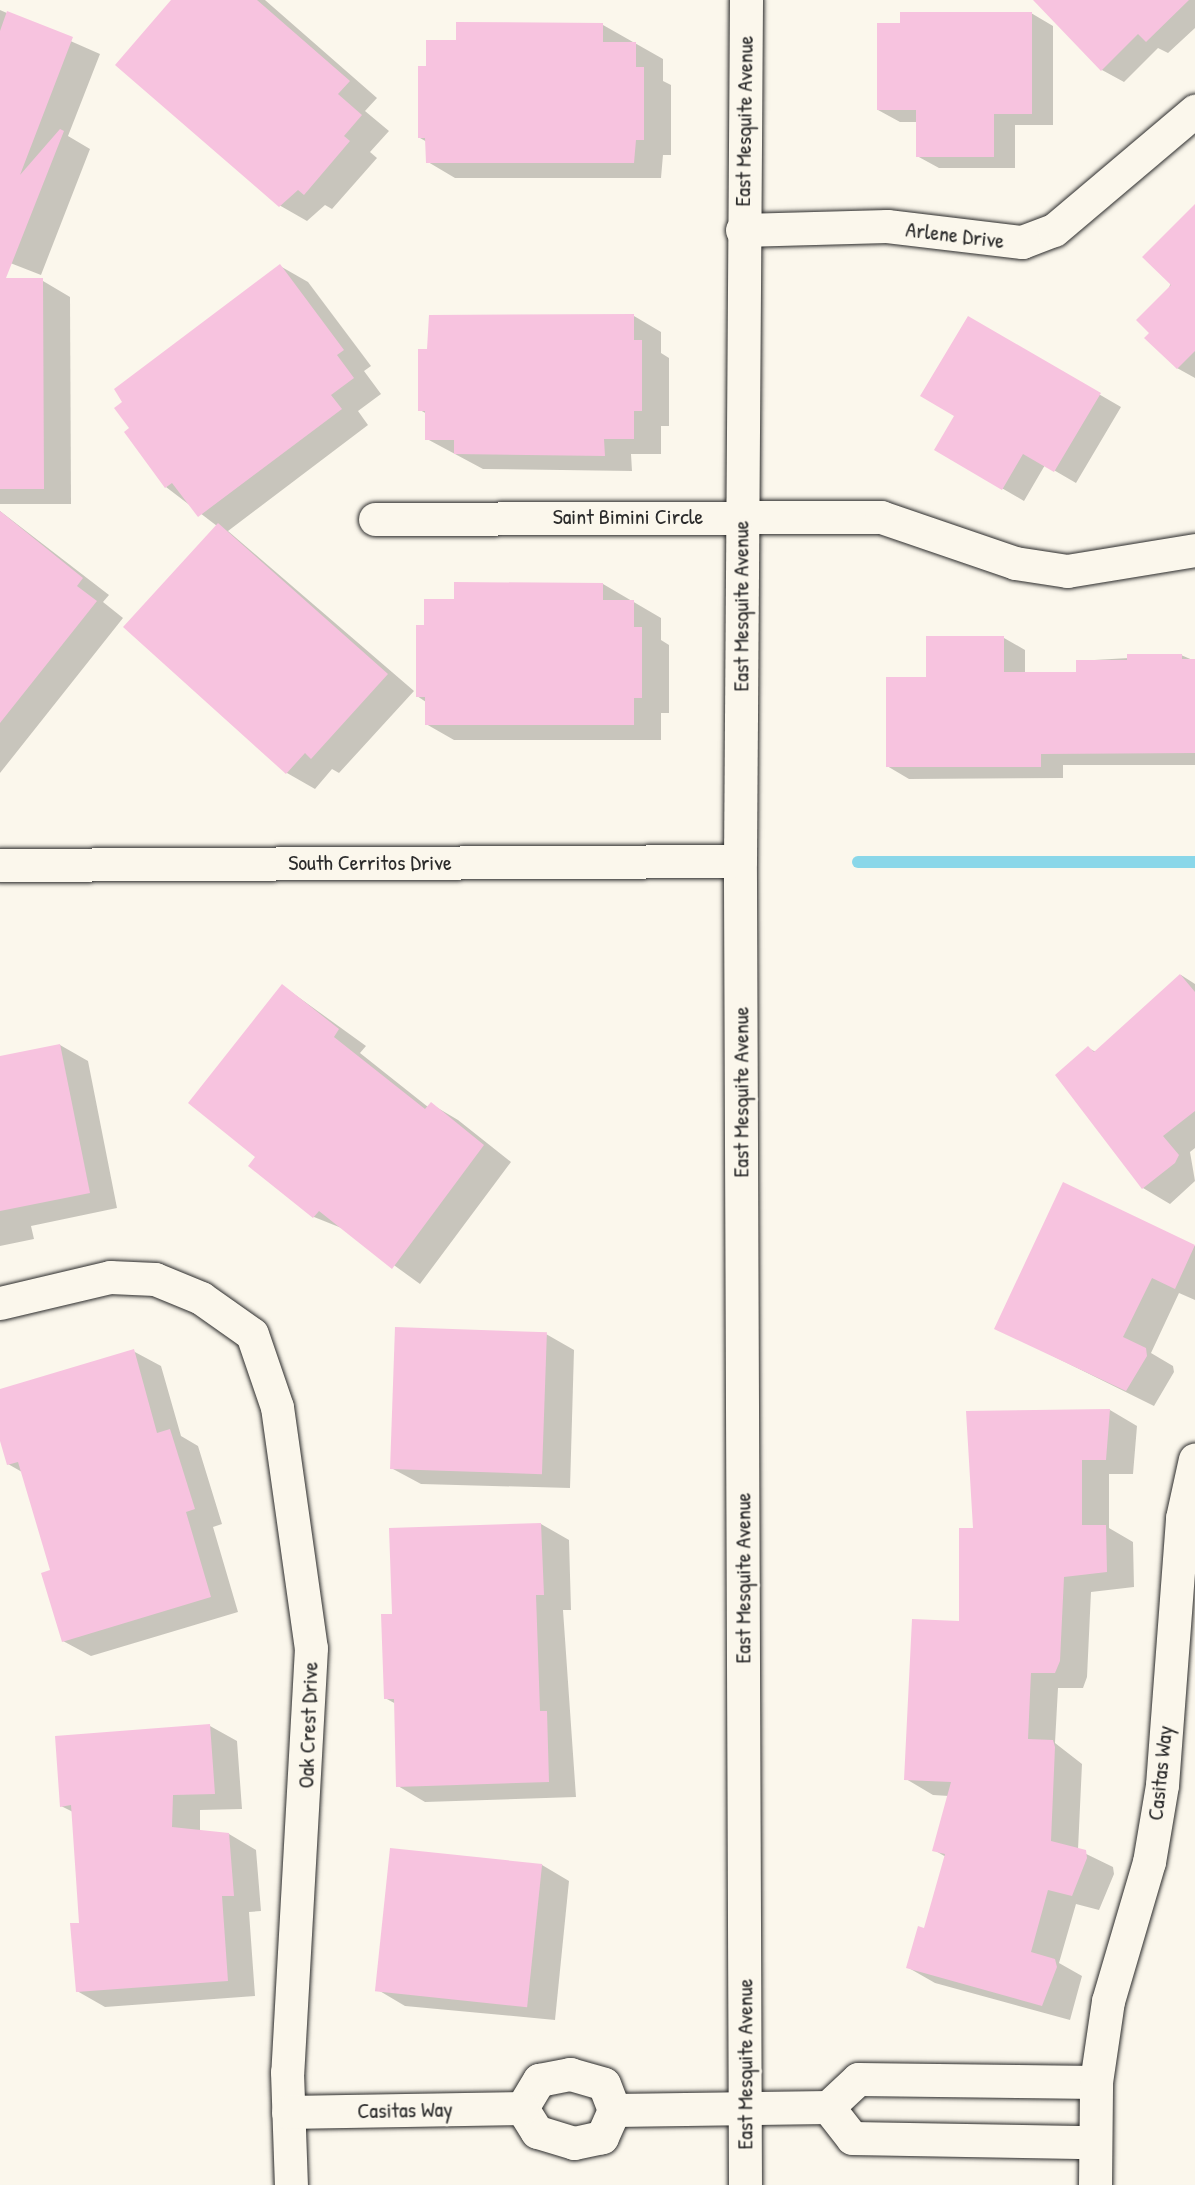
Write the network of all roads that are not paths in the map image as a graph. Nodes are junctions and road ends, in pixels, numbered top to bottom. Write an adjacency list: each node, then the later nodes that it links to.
1 (746, 0): 3 (street, East Mesquite Avenue)
2 (1195, 111): 3 (street, Arlene Drive)
3 (742, 230): 4 (street, East Mesquite Avenue)
4 (741, 516): 5 (street, Saint Bimini Circle); 6 (street, Saint Bimini Circle); 7 (street, East Mesquite Avenue)
5 (375, 519)
6 (1195, 550)
7 (740, 861): 8 (street, South Cerritos Drive); 15 (street, East Mesquite Avenue)
8 (0, 865)
9 (0, 1303): 16 (street, Oak Crest Drive)
10 (1195, 1459): 11 (street, Casitas Way)
11 (1096, 2082): 12 (street); 17 (street, Casitas Way)
12 (828, 2107): 15 (street); 17 (street)
13 (522, 2108): 14 (street); 14 (street); 16 (street, Casitas Way)
14 (614, 2110): 15 (street)
15 (745, 2111): 19 (street, East Mesquite Avenue)
16 (288, 2112): 18 (street, Oak Crest Drive)
17 (1093, 2142): 20 (street, Casitas Way)
18 (291, 2185)
19 (744, 2185)
20 (1095, 2185)

